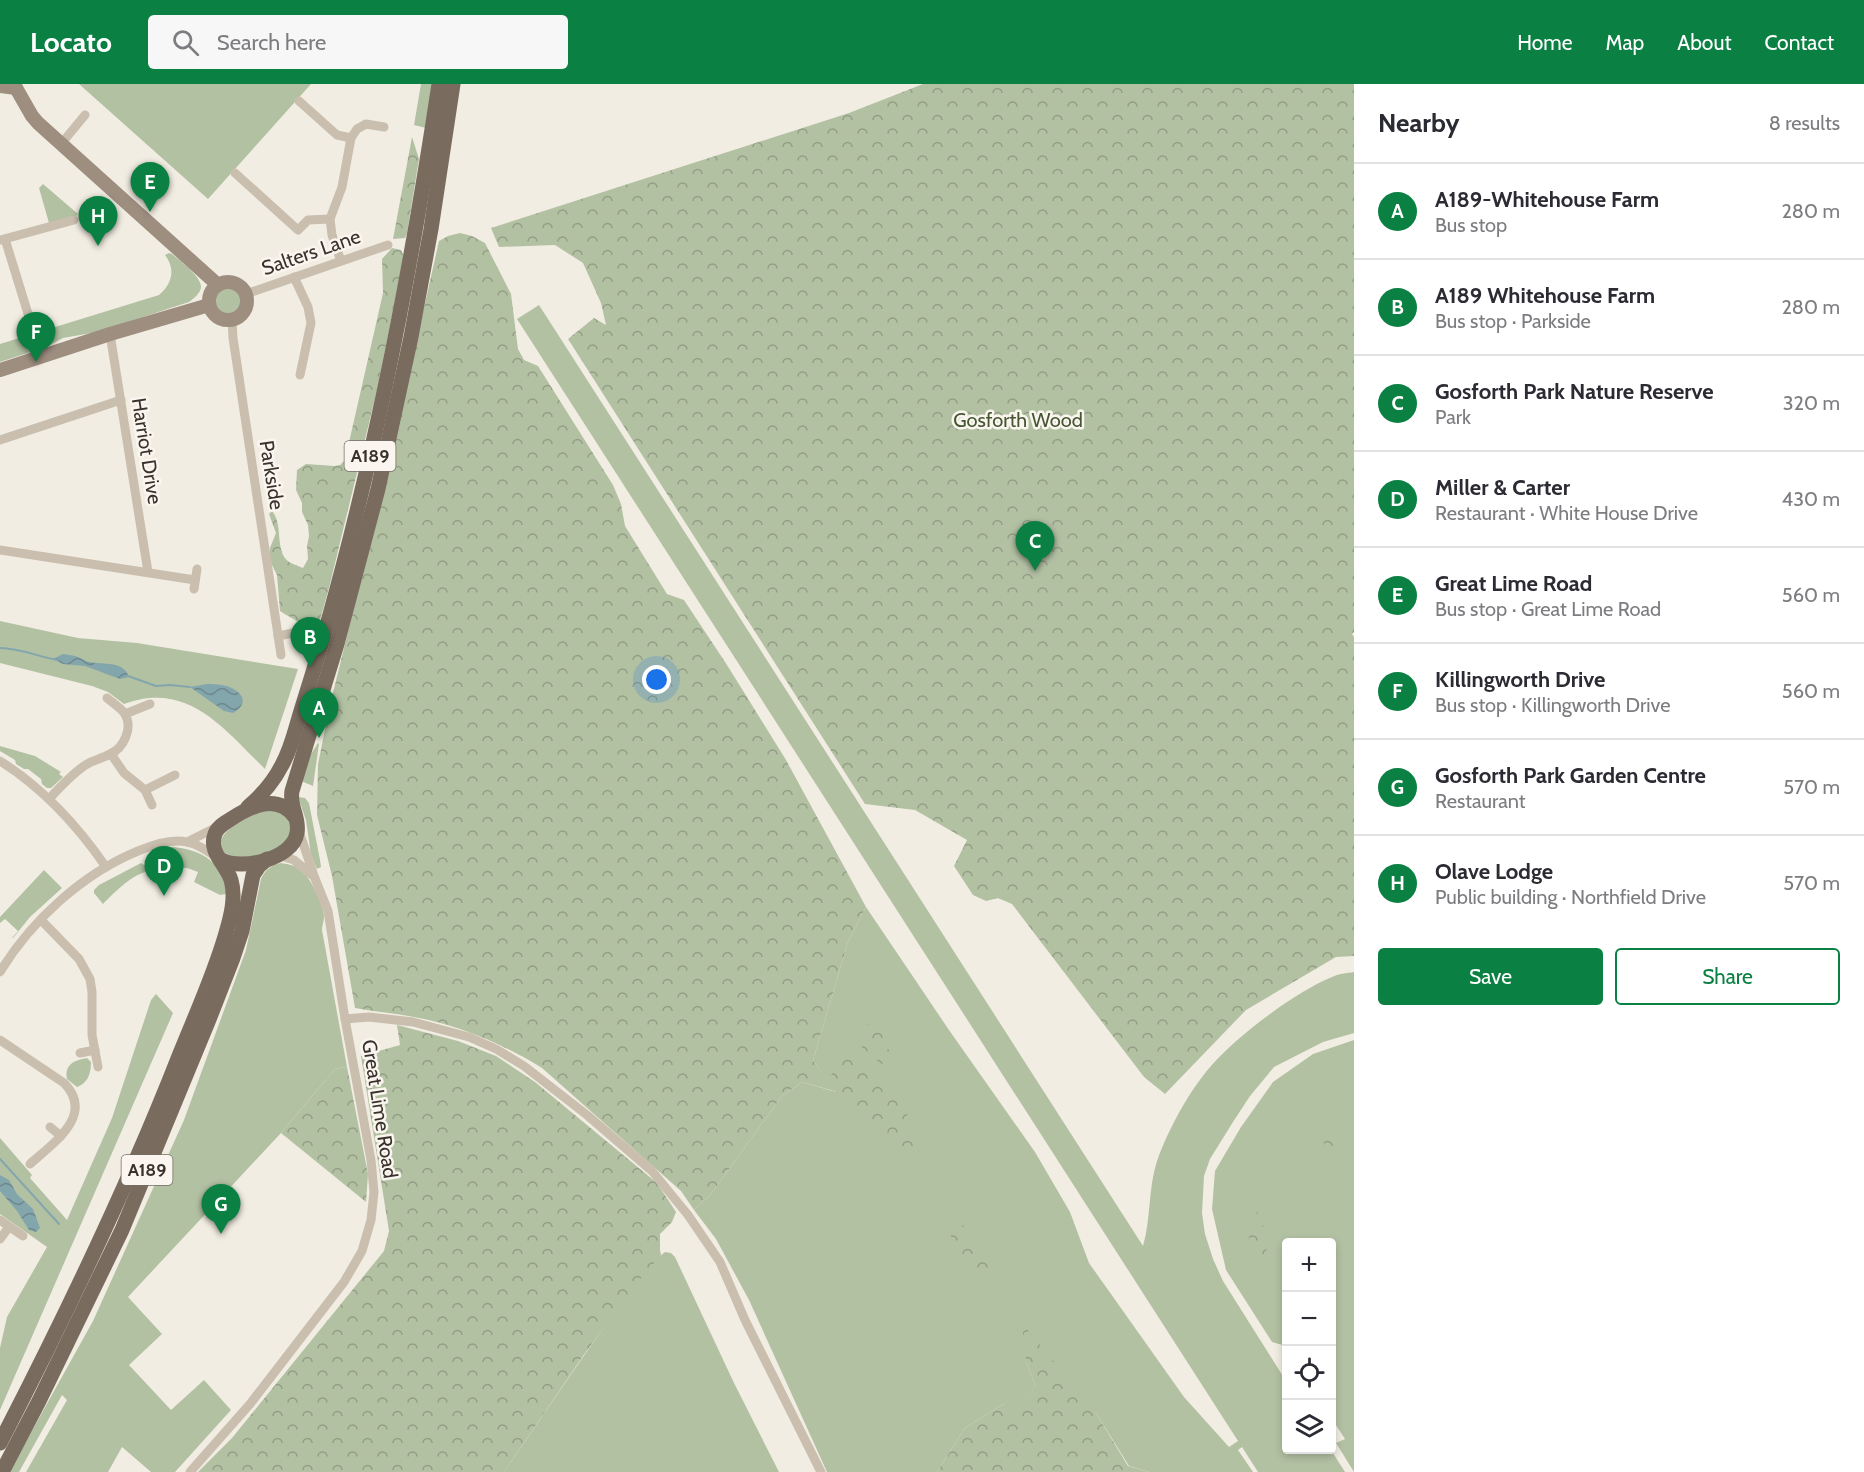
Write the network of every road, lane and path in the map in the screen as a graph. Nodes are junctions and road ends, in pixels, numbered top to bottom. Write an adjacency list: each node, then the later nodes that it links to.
1 (439, 84): 42 (main road, A189)
2 (453, 84): 43 (main road, A189)
3 (0, 86): 4 (main road)
4 (20, 86): 9 (main road)
5 (299, 101): 8 (street)
6 (86, 115): 9 (street)
7 (384, 127): 8 (street)
8 (351, 138): 11 (street)
9 (61, 144): 17 (main road)
10 (235, 173): 11 (street)
11 (330, 219): 15 (street)
12 (74, 220): 13 (street)
13 (2, 240): 21 (street)
14 (388, 245): 15 (street, Salters Lane)
15 (341, 261): 16 (street, Salters Lane)
16 (294, 277): 18 (street, Salters Lane); 24 (street)
17 (218, 285): 18 (main road); 19 (main road)
18 (246, 294): 20 (main road)
19 (209, 305): 20 (main road); 22 (main road)
20 (232, 319): 31 (street, Parkside)
21 (33, 330)
22 (111, 334): 23 (main road); 25 (street, Harriot Drive)
23 (0, 370)
24 (300, 375)
25 (121, 400): 26 (street); 29 (street, Harriot Drive)
26 (0, 440)
27 (0, 550): 29 (street)
28 (197, 569): 29 (street)
29 (148, 572)
30 (293, 633): 31 (street)
31 (278, 636): 32 (street, Parkside)
32 (281, 655)
33 (107, 698): 35 (street)
34 (150, 704): 35 (street)
35 (125, 714): 36 (street)
36 (111, 754): 39 (street); 40 (street)
37 (0, 761): 40 (street)
38 (175, 775): 39 (street)
39 (145, 790): 41 (street)
40 (49, 799): 48 (street)
41 (152, 805)
42 (246, 809): 43 (main road); 44 (main road)
43 (296, 821): 46 (main road); 49 (street, Great Lime Road)
44 (225, 822): 45 (street); 47 (main road)
45 (187, 842): 47 (street); 48 (street)
46 (273, 857): 47 (main road); 49 (street); 65 (main road, A189)
47 (220, 859): 64 (main road, A189)
48 (106, 867): 50 (street)
49 (314, 876): 52 (street, Great Lime Road)
50 (41, 920): 51 (street); 54 (street)
51 (0, 972)
52 (345, 1019): 66 (street, Great Lime Road); 67 (street)
53 (0, 1040): 58 (street)
54 (95, 1050): 55 (street); 56 (street)
55 (80, 1053)
56 (98, 1067)
57 (50, 1127): 58 (street)
58 (61, 1136): 59 (street)
59 (30, 1164)
60 (0, 1220): 61 (street)
61 (9, 1227): 62 (street); 63 (street)
62 (23, 1236)
63 (0, 1239)
64 (0, 1443)
65 (2, 1472)
66 (190, 1472)
67 (821, 1472)

